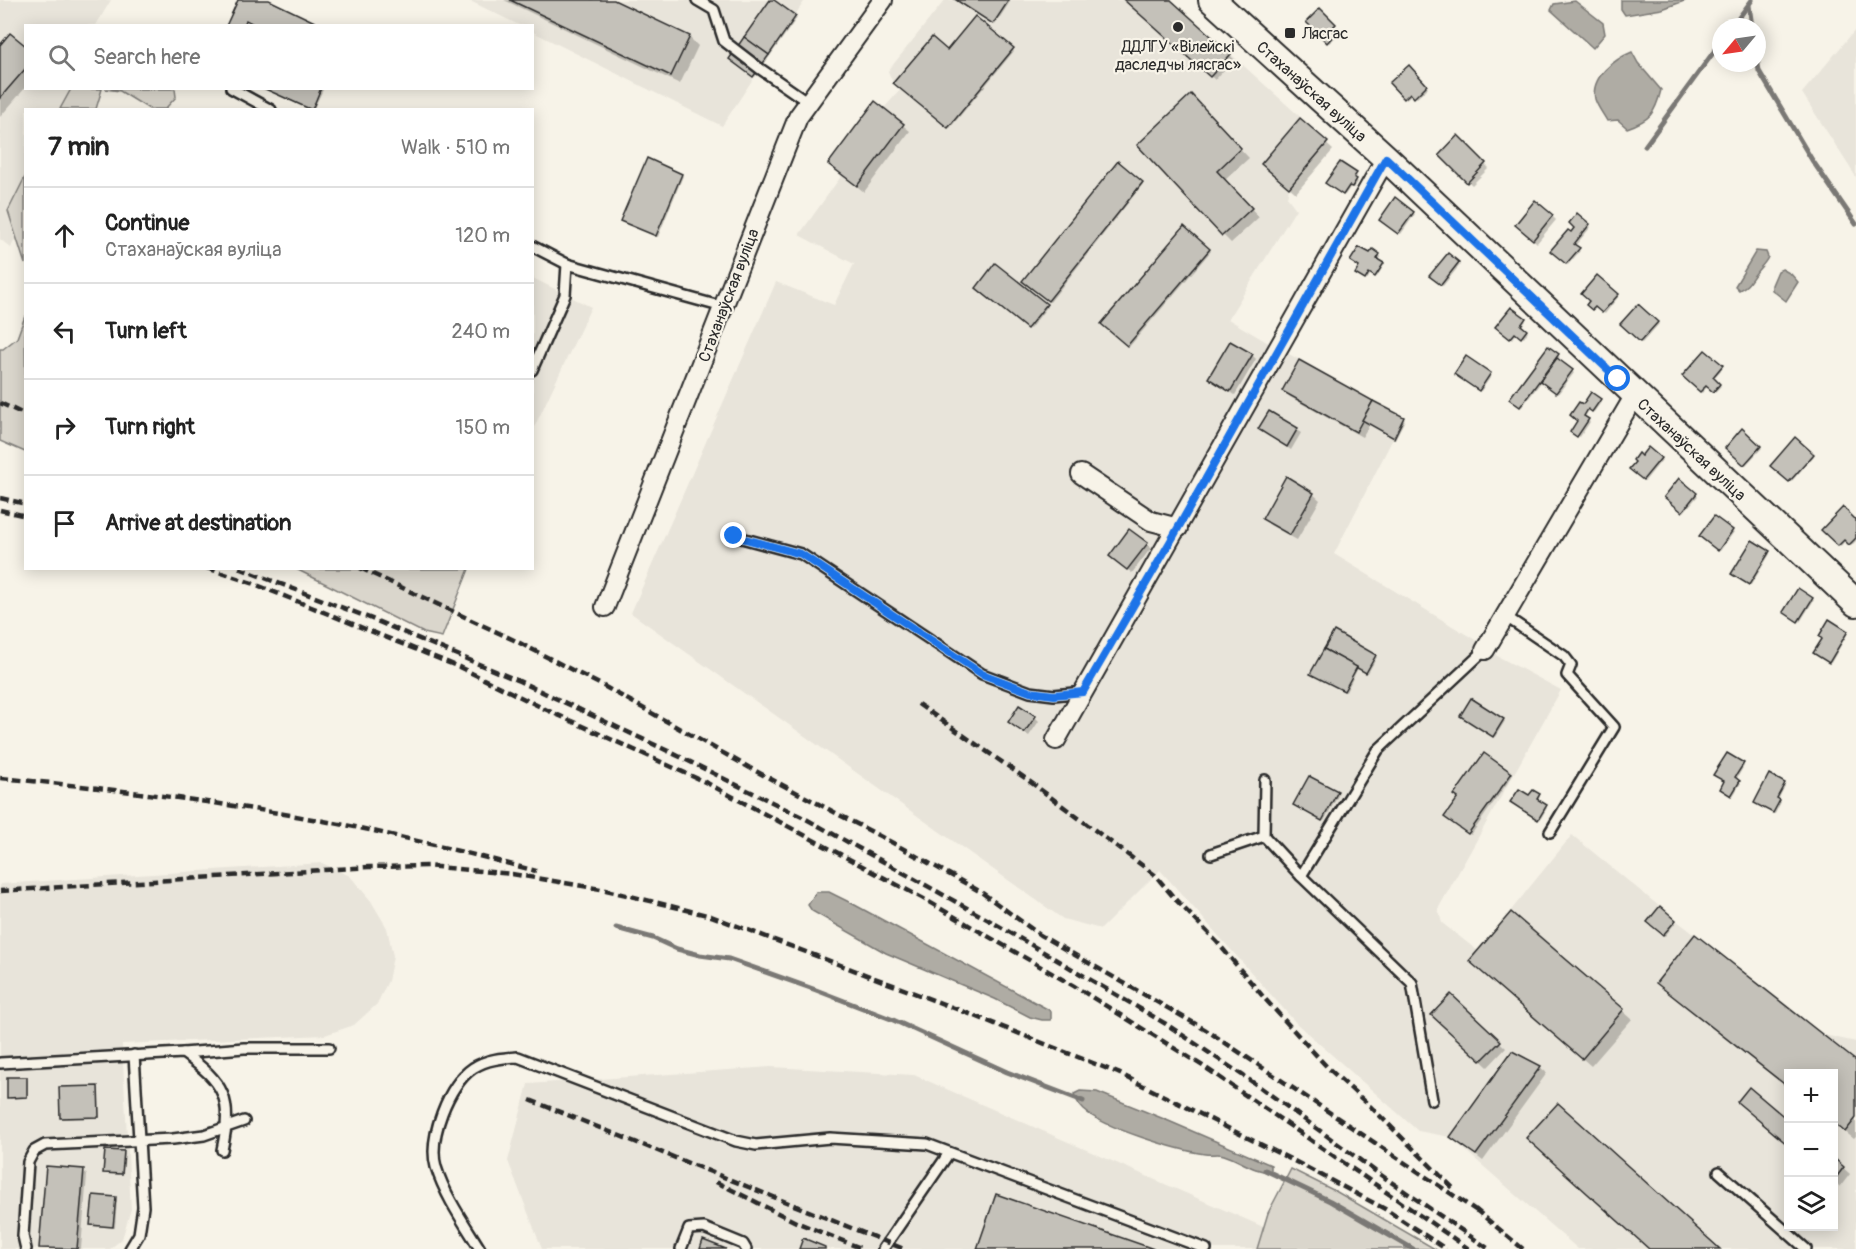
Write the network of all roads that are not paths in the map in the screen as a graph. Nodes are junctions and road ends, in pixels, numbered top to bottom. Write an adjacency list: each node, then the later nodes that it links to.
1 (697, 0): 5 (lane)
2 (882, 0): 5 (street, Стаханаўская вуліца)
3 (1212, 0): 7 (street, Стаханаўская вуліца)
4 (235, 90): 6 (lane)
5 (808, 102): 10 (street, Стаханаўская вуліца)
6 (267, 108)
7 (1386, 158): 12 (street, Стаханаўская вуліца); 14 (street)
8 (534, 247): 9 (lane)
9 (567, 264): 10 (lane); 11 (lane)
10 (723, 307): 17 (street, Стаханаўская вуліца)
11 (534, 365)
12 (1635, 395): 16 (street, Стаханаўская вуліца); 18 (street)
13 (1081, 474): 14 (street)
14 (1178, 528): 20 (street)
15 (734, 536): 20 (lane)
16 (1856, 603)
17 (605, 607)
18 (1505, 616): 19 (street); 23 (lane)
19 (1485, 650): 26 (lane)
20 (1083, 692): 21 (street)
21 (1056, 740)
22 (1265, 780): 24 (lane)
23 (1550, 832)
24 (1264, 836): 25 (lane); 26 (lane)
25 (1211, 854)
26 (1301, 876): 31 (lane)
27 (329, 1048): 28 (lane)
28 (183, 1053): 29 (lane); 33 (lane)
29 (134, 1055): 30 (lane); 34 (lane)
30 (0, 1063)
31 (1432, 1100)
32 (244, 1121): 33 (lane)
33 (227, 1127): 34 (lane); 35 (lane)
34 (139, 1140): 38 (lane); 39 (lane)
35 (222, 1150)
36 (949, 1153): 40 (lane); 43 (lane); 44 (lane)
37 (1719, 1172): 45 (lane)
38 (26, 1249)
39 (130, 1249)
40 (480, 1249)
41 (681, 1249): 42 (lane)
42 (746, 1249)
43 (883, 1249)
44 (1206, 1249)
45 (1806, 1249)

